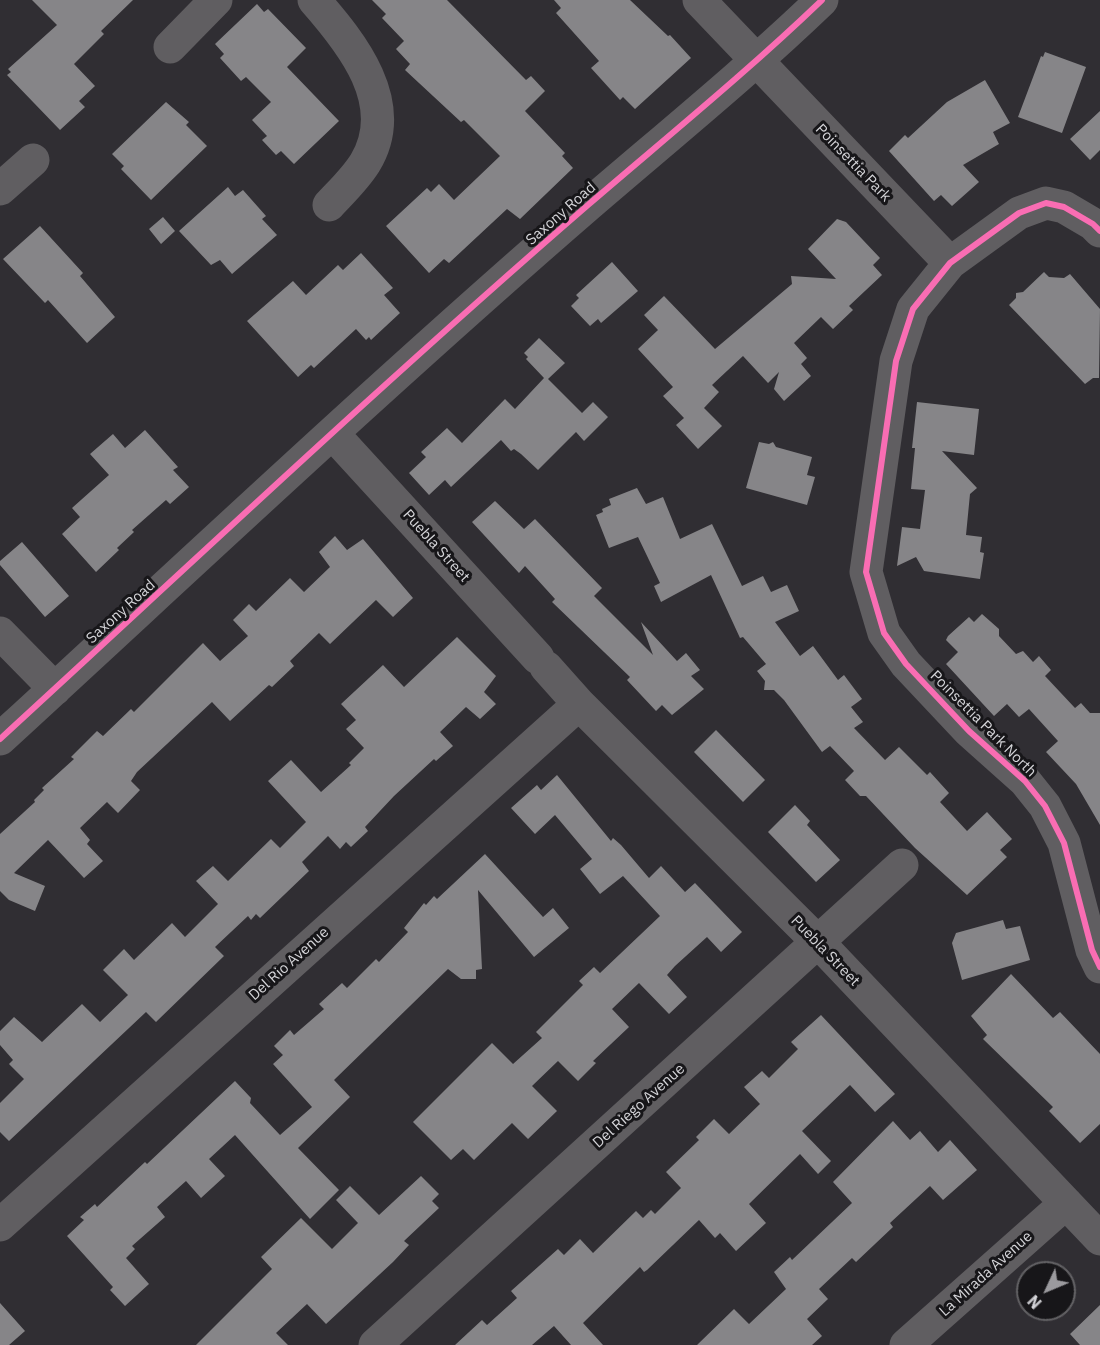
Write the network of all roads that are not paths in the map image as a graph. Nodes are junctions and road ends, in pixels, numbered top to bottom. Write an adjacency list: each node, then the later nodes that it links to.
1 (216, 0): 5 (street)
2 (315, 0): 9 (street)
3 (699, 0): 6 (street, Poinsettia Park)
4 (822, 0): 6 (street, Saxony Road)
5 (170, 47)
6 (756, 63): 11 (street, Poinsettia Park); 12 (street, Saxony Road)
7 (33, 160): 8 (street)
8 (0, 189)
9 (329, 205)
10 (1100, 231): 11 (street, Poinsettia Park North)
11 (950, 263): 19 (street, Poinsettia Park North)
12 (333, 434): 14 (street, Saxony Road); 15 (street, Puebla Street)
13 (0, 633): 14 (street)
14 (55, 689): 16 (street, Saxony Road)
15 (579, 704): 18 (street, Puebla Street); 21 (street, Del Rio Avenue)
16 (0, 739)
17 (902, 865): 18 (street, Del Riego Avenue)
18 (818, 942): 20 (street, Puebla Street); 23 (street, Del Riego Avenue)
19 (1100, 967)
20 (1066, 1203): 22 (street, Puebla Street); 24 (street, La Mirada Avenue)
21 (0, 1225)
22 (1100, 1239)
23 (375, 1345)
24 (906, 1345)

